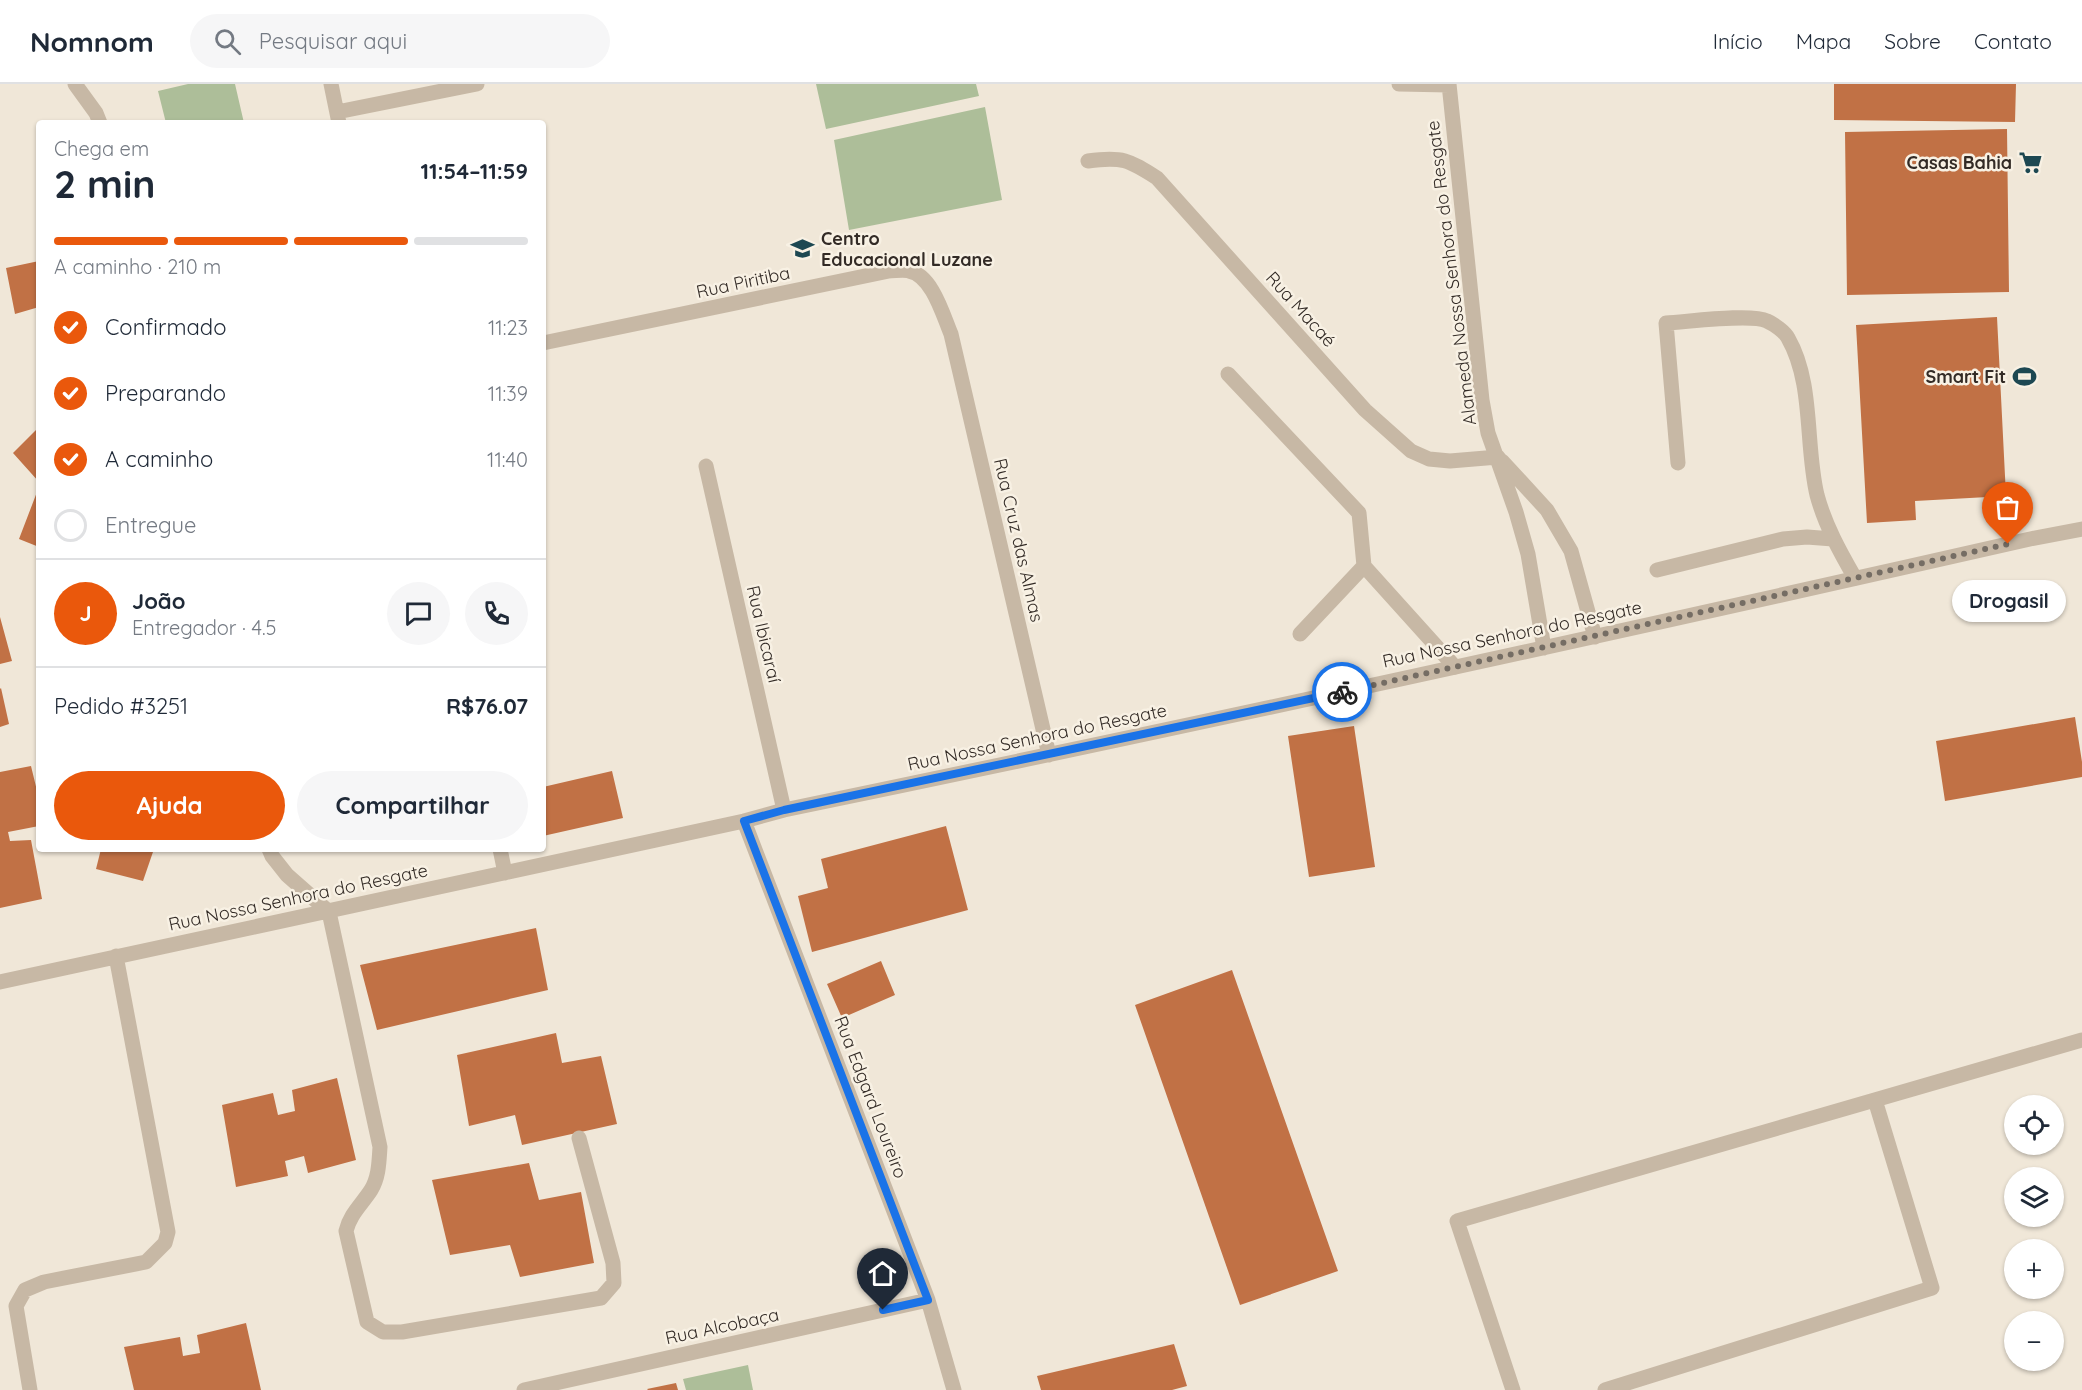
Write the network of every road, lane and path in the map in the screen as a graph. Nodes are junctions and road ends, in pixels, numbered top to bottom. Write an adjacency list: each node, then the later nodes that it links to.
1 (75, 84): 7 (street)
2 (331, 84): 6 (street)
3 (477, 84): 6 (street)
4 (1399, 84): 5 (street)
5 (1449, 85): 12 (street, Alameda Nossa Senhora do Resgate)
6 (338, 117)
7 (99, 120)
8 (1088, 161): 12 (street, Rua Macaé)
9 (951, 334): 10 (street, Rua Piritiba); 24 (street, Rua Cruz das Almas)
10 (546, 343)
11 (1228, 374): 17 (street)
12 (1498, 457): 21 (street, Alameda Nossa Senhora do Resgate); 22 (street, Alameda Nossa Senhora do Resgate)
13 (1678, 463): 16 (street)
14 (706, 466): 25 (street, Rua Ibicaraí)
15 (2082, 530): 19 (street, Rua Nossa Senhora do Resgate)
16 (1833, 539): 18 (street); 19 (street)
17 (1364, 566): 20 (street); 23 (street)
18 (1657, 570)
19 (1855, 578): 21 (street, Rua Nossa Senhora do Resgate)
20 (1300, 634)
21 (1594, 637): 22 (street, Rua Nossa Senhora do Resgate)
22 (1544, 648): 23 (street, Rua Nossa Senhora do Resgate)
23 (1455, 667): 24 (street, Rua Nossa Senhora do Resgate)
24 (1049, 755): 25 (street, Rua Nossa Senhora do Resgate)
25 (784, 810): 26 (street, Rua Nossa Senhora do Resgate)
26 (744, 821): 29 (street, Rua Nossa Senhora do Resgate); 36 (street, Rua Edgard Loureiro)
27 (270, 852): 30 (street)
28 (501, 852): 29 (street)
29 (505, 873): 30 (street, Rua Nossa Senhora do Resgate)
30 (329, 912): 31 (street, Rua Nossa Senhora do Resgate); 35 (street)
31 (116, 956): 32 (street, Rua Nossa Senhora do Resgate); 37 (street)
32 (0, 982)
33 (2082, 1040): 34 (street)
34 (1875, 1100): 40 (street); 41 (street)
35 (579, 1138)
36 (928, 1300): 38 (street, Rua Alcobaça); 39 (street, Rua Edgard Loureiro)
37 (30, 1390)
38 (524, 1390)
39 (954, 1390)
40 (1513, 1390)
41 (1605, 1390)

